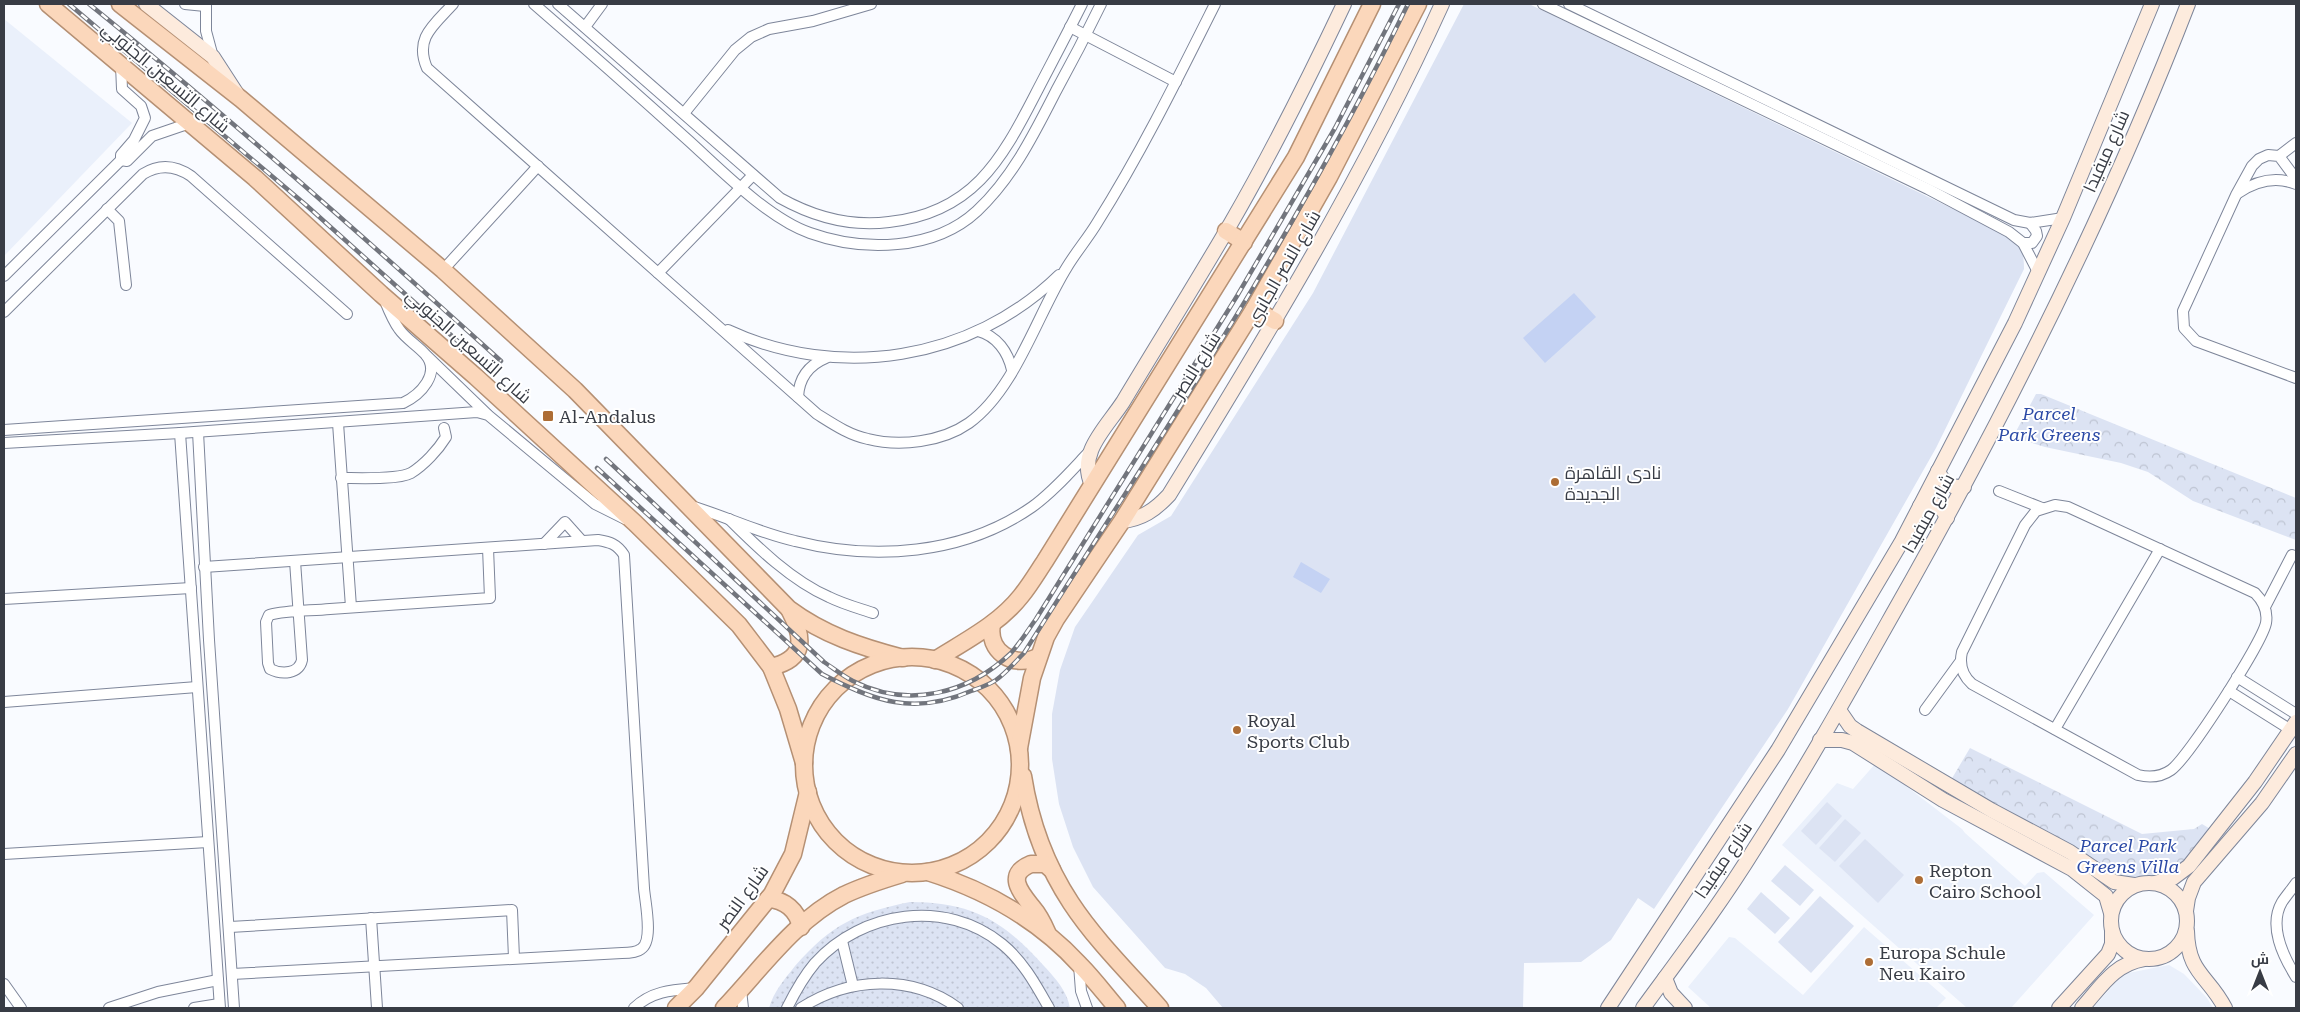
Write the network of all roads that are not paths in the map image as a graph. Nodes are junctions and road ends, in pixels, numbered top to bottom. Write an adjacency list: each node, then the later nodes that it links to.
1 (48, 4): 28 (main road, شارع التسعين الجنوبي)
2 (120, 4): 30 (main road, شارع التسعين الجنوبي)
3 (146, 4): 27 (street)
4 (186, 4): 21 (street)
5 (452, 4): 36 (street)
6 (534, 4): 24 (street)
7 (558, 4): 22 (street)
8 (602, 4): 22 (street)
9 (871, 4): 31 (street)
10 (1082, 4): 23 (street)
11 (1101, 4): 25 (street)
12 (1215, 4): 29 (street)
13 (1344, 4): 45 (street)
14 (1372, 4): 46 (main road, شارع النصر)
15 (1418, 4): 55 (main road, شارع النصر)
16 (1442, 4): 58 (street, شارع النصر الجانبى)
17 (1543, 4): 47 (street)
18 (1569, 4): 44 (street)
19 (2152, 4): 43 (street, شارع ميفيدا)
20 (2188, 4): 83 (street, شارع ميفيدا)
21 (206, 5): 27 (street)
22 (585, 27): 24 (street); 26 (street); 31 (street)
23 (1070, 27): 25 (street); 37 (street)
24 (569, 34): 26 (street)
25 (1086, 35): 29 (street); 40 (street)
26 (581, 44): 40 (street)
27 (213, 57): 30 (street)
28 (121, 65): 32 (main road, شارع التسعين الجنوبي); 35 (street)
29 (1176, 82): 48 (street)
30 (240, 99): 49 (main road, شارع التسعين الجنوبي)
31 (685, 112): 37 (street)
32 (190, 123): 35 (street); 54 (main road, شارع التسعين الجنوبي)
33 (2296, 143): 34 (street)
34 (2279, 156): 38 (street); 41 (street)
35 (121, 160): 52 (street)
36 (538, 166): 49 (street); 51 (street)
37 (753, 175): 40 (street)
38 (2296, 179)
39 (2296, 184): 41 (street)
40 (741, 187): 51 (street)
41 (2236, 195): 64 (street)
42 (107, 209): 53 (street); 56 (street); 57 (street)
43 (2064, 218): 44 (street); 50 (street, شارع ميفيدا)
44 (2030, 223): 47 (street)
45 (1226, 231): 46 (main road); 77 (street)
46 (1244, 242): 82 (main road, شارع النصر)
47 (2023, 243): 50 (street)
48 (1067, 268): 60 (street); 63 (street)
49 (443, 270): 85 (main road, شارع التسعين الجنوبي)
50 (2038, 272): 80 (street, شارع ميفيدا)
51 (658, 273): 59 (street)
52 (4, 276)
53 (126, 285)
54 (381, 294): 61 (street); 91 (main road, شارع التسعين الجنوبي)
55 (1254, 309): 58 (main road); 90 (main road, شارع النصر)
56 (4, 312)
57 (347, 314)
58 (1275, 321): 90 (street, شارع النصر الجانبى)
59 (718, 325): 62 (street); 65 (street)
60 (978, 331): 62 (street); 63 (street)
61 (427, 356): 66 (street); 67 (street)
62 (827, 358): 65 (street)
63 (1012, 370): 65 (street)
64 (2296, 378)
65 (798, 397)
66 (388, 406): 68 (street); 70 (street)
67 (488, 415): 68 (street); 91 (street)
68 (388, 420): 69 (street)
69 (338, 422): 73 (street); 81 (street)
70 (62, 426): 72 (street); 75 (street)
71 (444, 428): 81 (street)
72 (4, 430)
73 (198, 432): 74 (street); 78 (street)
74 (180, 433): 75 (street); 79 (street)
75 (62, 440): 76 (street)
76 (4, 443)
77 (1089, 452): 82 (street); 88 (street)
78 (199, 470): 79 (street); 99 (street)
79 (182, 471): 100 (street)
80 (1938, 471): 83 (street); 86 (street, شارع ميفيدا)
81 (341, 478): 97 (street)
82 (1092, 485): 107 (main road, شارع النصر)
83 (1964, 487): 89 (street, شارع ميفيدا)
84 (1999, 491): 87 (street)
85 (686, 504): 88 (street); 104 (main road, شارع التسعين الجنوبي)
86 (1920, 506): 89 (street); 183 (street, شارع ميفيدا)
87 (2042, 508): 95 (street); 113 (street)
88 (726, 517): 106 (street)
89 (1947, 518): 119 (street, شارع ميفيدا)
90 (1122, 521): 110 (main road, شارع النصر)
91 (635, 523): 114 (main road, شارع التسعين الجنوبي)
92 (582, 541): 93 (street); 93 (street); 151 (street)
93 (544, 544): 94 (street)
94 (488, 548): 97 (street); 102 (street)
95 (2160, 549): 103 (street); 123 (street)
96 (2292, 554): 103 (street)
97 (347, 558): 98 (street); 102 (street)
98 (295, 561): 99 (street); 105 (street)
99 (204, 567): 108 (street)
100 (190, 588): 101 (street); 109 (street)
101 (4, 599)
102 (351, 607): 105 (street)
103 (2265, 607): 115 (street)
104 (789, 609): 111 (main road, شارع التسعين الجنوبي); 114 (main road)
105 (298, 612): 105 (street)
106 (873, 613)
107 (992, 624): 110 (main road); 112 (main road, شارع النصر)
108 (209, 640): 109 (street); 136 (street)
109 (194, 642): 116 (street)
110 (1038, 657): 126 (main road, شارع النصر)
111 (903, 658): 112 (main road); 127 (main road)
112 (935, 660): 126 (main road)
113 (1960, 662): 120 (street); 123 (street)
114 (771, 667): 127 (main road, شارع التسعين الجنوبي)
115 (2237, 677): 117 (street); 121 (street)
116 (197, 687): 118 (street); 131 (street)
117 (2228, 691): 122 (street); 123 (street)
118 (4, 702)
119 (1839, 710): 124 (street, شارع ميفيدا); 128 (street)
120 (1925, 710)
121 (2296, 714)
122 (2294, 726): 138 (street)
123 (2055, 729)
124 (1820, 740): 130 (street); 158 (street, شارع ميفيدا)
125 (2296, 754): 144 (street)
126 (1020, 756): 133 (main road); 135 (main road, شارع النصر)
127 (804, 763): 129 (main road)
128 (1938, 780): 130 (street); 140 (street)
129 (808, 792): 134 (main road); 141 (main road, شارع النصر)
130 (1930, 792): 142 (street)
131 (208, 842): 132 (street); 137 (street)
132 (4, 854)
133 (1052, 870): 148 (main road); 182 (main road)
134 (907, 872): 135 (main road); 146 (main road)
135 (928, 872): 148 (main road)
136 (226, 878): 137 (street); 145 (street)
137 (211, 879): 159 (street)
138 (2155, 883): 140 (street); 144 (street)
139 (2296, 883): 157 (street)
140 (2134, 885): 142 (street)
141 (768, 899): 146 (main road); 162 (main road, شارع النصر)
142 (2111, 913): 147 (street)
143 (371, 918): 145 (street); 151 (street); 154 (street)
144 (2187, 918): 150 (street); 155 (street)
145 (230, 927): 156 (street)
146 (800, 927): 163 (main road)
147 (2112, 932): 152 (street); 185 (street)
148 (1051, 938): 153 (main road)
149 (842, 941): 161 (street); 176 (street); 179 (street)
150 (2160, 957): 152 (street); 155 (street)
151 (514, 958): 154 (street)
152 (2144, 959): 186 (street)
153 (1079, 964): 180 (street); 181 (main road)
154 (374, 965): 156 (street); 171 (street)
155 (2200, 973): 187 (street)
156 (232, 974): 170 (street)
157 (2296, 977)
158 (1665, 978): 166 (street, شارع ميفيدا); 184 (street)
159 (218, 980): 164 (street); 165 (street)
160 (4, 984): 167 (street)
161 (853, 986): 177 (street); 178 (street)
162 (696, 988): 172 (street); 173 (main road, شارع النصر)
163 (741, 990): 174 (main road); 175 (street)
164 (123, 1006): 168 (street)
165 (220, 1006): 169 (street)
166 (1648, 1007)
167 (20, 1008)
168 (109, 1008)
169 (194, 1008)
170 (234, 1008)
171 (377, 1008)
172 (634, 1008)
173 (676, 1008)
174 (724, 1008)
175 (743, 1008)
176 (787, 1008)
177 (801, 1008)
178 (958, 1008)
179 (1049, 1008)
180 (1087, 1008)
181 (1117, 1008)
182 (1160, 1008)
183 (1608, 1008)
184 (1685, 1008)
185 (2059, 1008)
186 (2082, 1008)
187 (2226, 1008)

